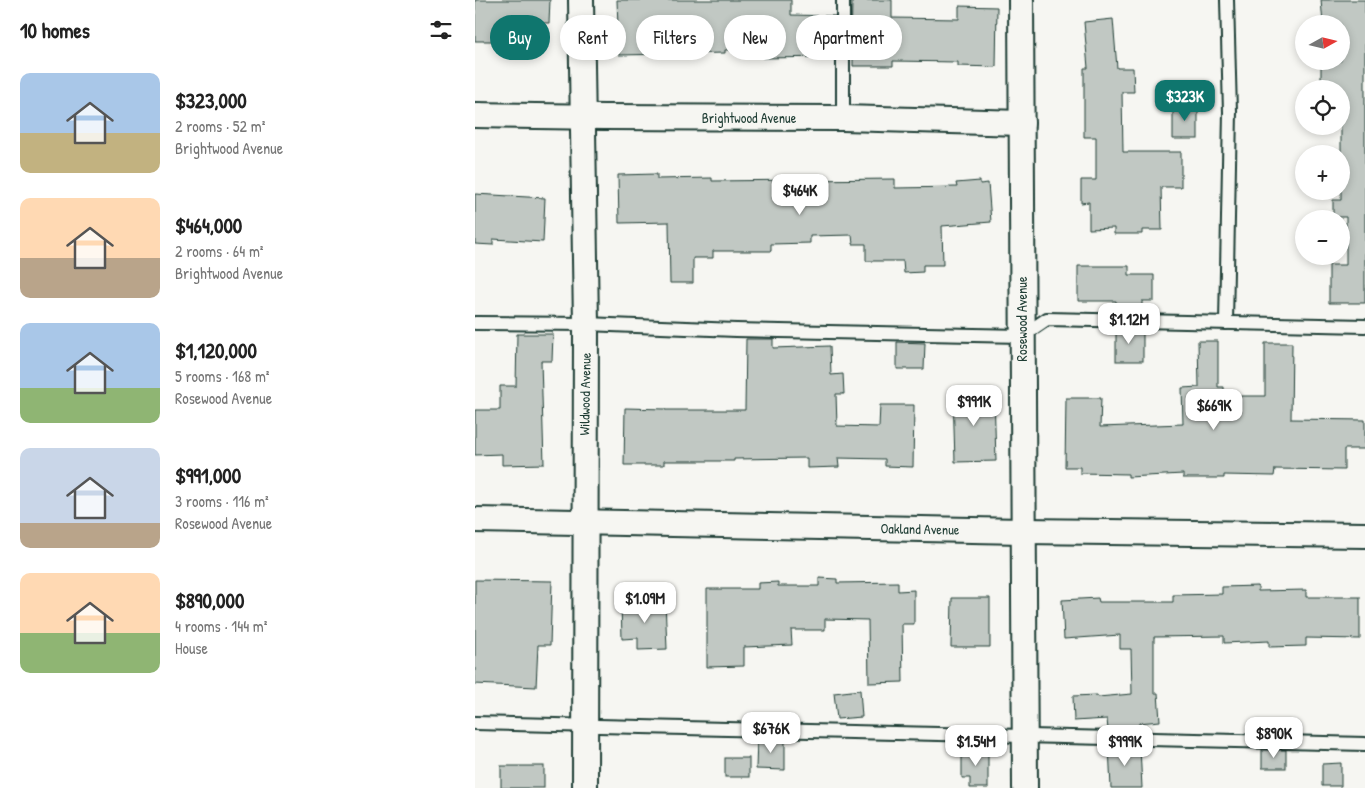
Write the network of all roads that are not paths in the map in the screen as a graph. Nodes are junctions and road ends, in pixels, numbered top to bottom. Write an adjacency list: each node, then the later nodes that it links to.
1 (581, 0): 6 (street, Wildwood Avenue)
2 (843, 0): 7 (lane)
3 (1021, 0): 8 (street, Rosewood Avenue)
4 (1227, 0): 10 (lane)
5 (475, 115): 6 (street, Brightwood Avenue)
6 (583, 117): 7 (street, Brightwood Avenue); 11 (street, Wildwood Avenue)
7 (843, 118): 8 (street, Brightwood Avenue)
8 (1022, 124): 13 (street, Rosewood Avenue)
9 (475, 323): 11 (lane)
10 (1226, 323): 12 (lane); 13 (lane)
11 (586, 324): 13 (lane); 15 (street, Wildwood Avenue)
12 (1365, 326)
13 (1022, 336): 16 (street, Rosewood Avenue)
14 (475, 520): 15 (street, Oakland Avenue)
15 (584, 522): 16 (street, Oakland Avenue); 19 (street, Wildwood Avenue)
16 (1023, 531): 17 (street, Oakland Avenue); 20 (street, Rosewood Avenue)
17 (1365, 535)
18 (475, 723): 19 (lane)
19 (585, 725): 20 (lane); 22 (street, Wildwood Avenue)
20 (1025, 736): 21 (lane); 23 (street, Rosewood Avenue)
21 (1365, 744)
22 (585, 788)
23 (1025, 788)

